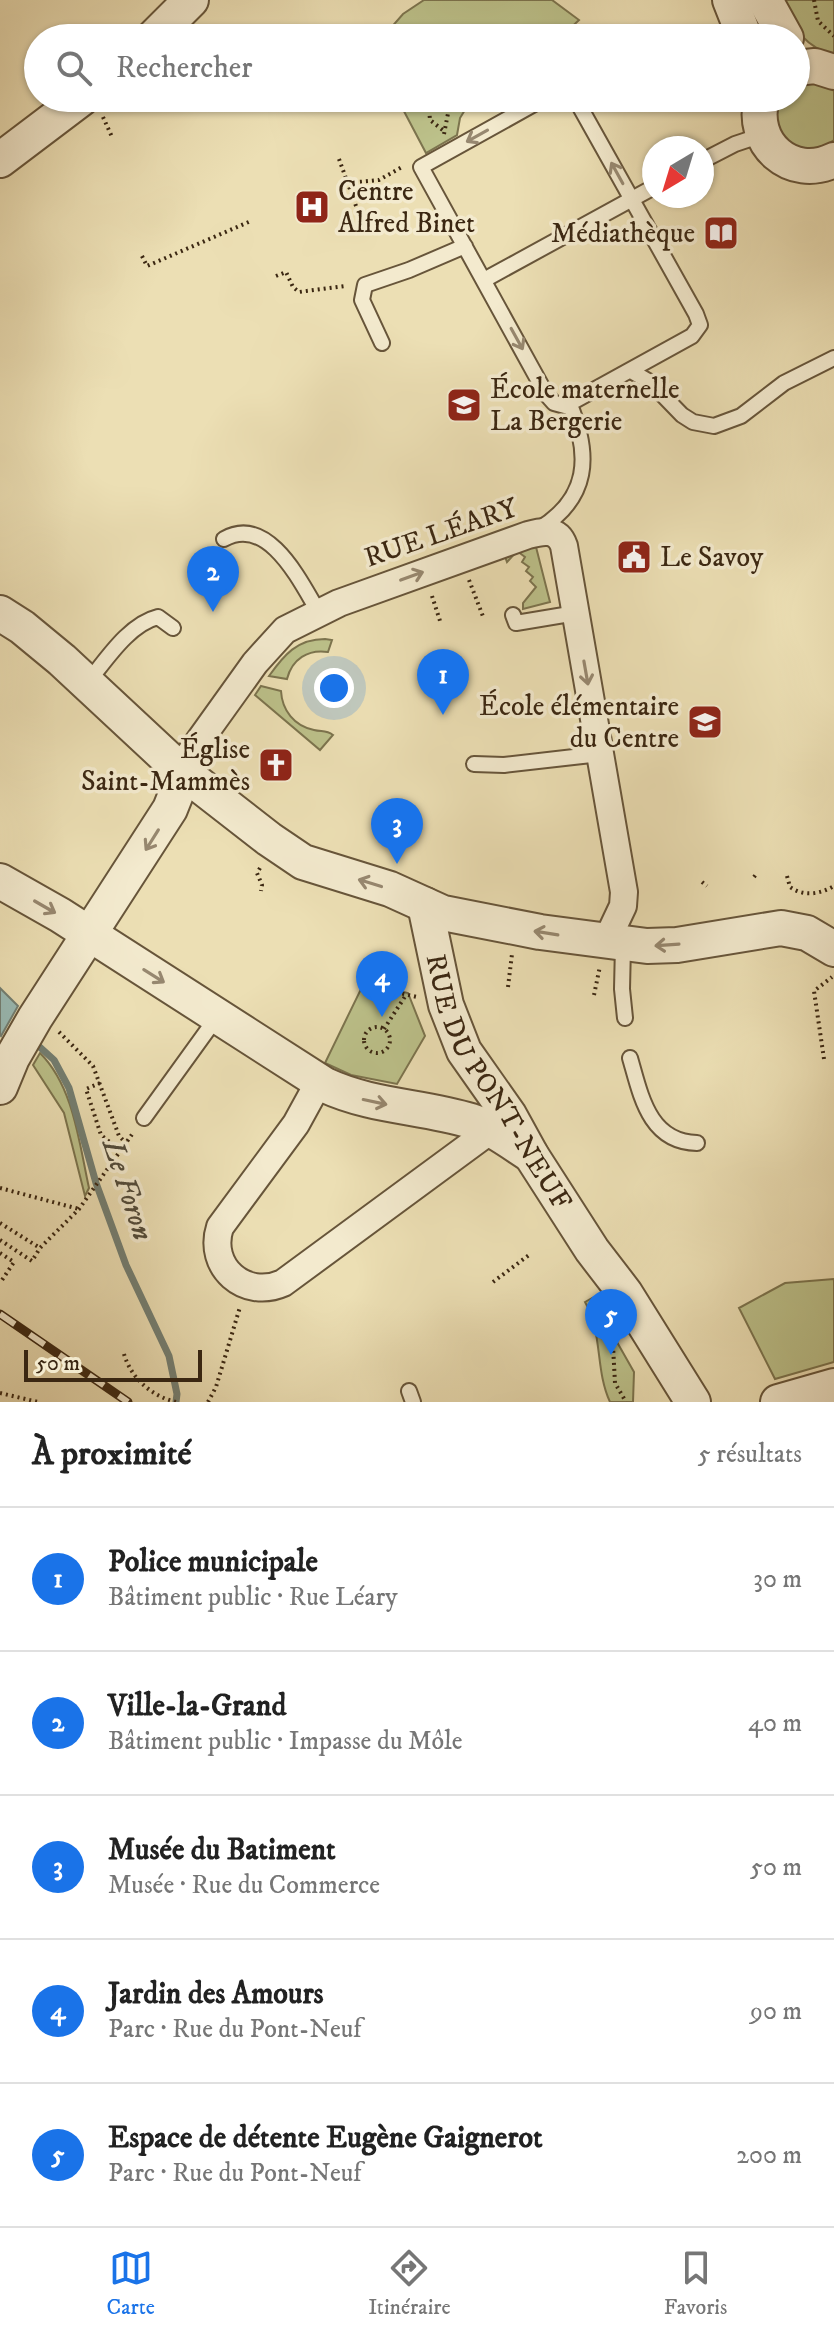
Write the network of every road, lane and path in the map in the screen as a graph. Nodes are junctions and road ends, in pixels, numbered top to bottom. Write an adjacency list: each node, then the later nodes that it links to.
1 (191, 0): 5 (street)
2 (730, 0): 6 (street)
3 (765, 0): 7 (street)
4 (814, 0): 8 (path)
5 (167, 24)
6 (739, 24)
7 (778, 24)
8 (834, 36)
9 (82, 112): 22 (street)
10 (96, 112): 18 (path)
11 (429, 112): 16 (path)
12 (448, 112): 16 (path)
13 (520, 112): 31 (lane, one-way to 31)
14 (583, 112): 28 (lane, one-way to 14)
15 (758, 112): 17 (street)
16 (444, 131): 19 (path)
17 (762, 135): 20 (lane); 24 (street)
18 (112, 137)
19 (447, 141)
20 (714, 154)
21 (339, 159): 25 (path)
22 (0, 160)
23 (408, 163): 25 (path)
24 (818, 163): 26 (street)
25 (348, 183): 29 (path)
26 (834, 190)
27 (642, 194): 28 (lane)
28 (632, 199): 34 (lane); 38 (lane)
29 (356, 206)
30 (251, 221): 32 (path)
31 (465, 246): 34 (lane); 35 (lane)
32 (142, 256)
33 (276, 276): 35 (path)
34 (484, 280): 39 (lane, one-way to 39)
35 (371, 281): 36 (lane)
36 (382, 343)
37 (834, 358): 38 (lane)
38 (631, 371): 39 (lane)
39 (570, 405): 40 (lane)
40 (559, 513): 41 (lane); 43 (lane)
41 (528, 535): 43 (street, RUE LÉARY); 44 (street, RUE LÉARY)
42 (224, 539): 45 (lane)
43 (563, 541): 47 (street)
44 (462, 558): 45 (street, RUE LÉARY, one-way to 44); 49 (path)
45 (328, 607): 54 (street, RUE LÉARY)
46 (0, 613): 51 (street)
47 (576, 613): 48 (lane); 52 (street, one-way to 52)
48 (513, 615)
49 (484, 619)
50 (173, 628): 51 (lane)
51 (98, 692): 54 (street)
52 (600, 754): 53 (lane); 65 (street)
53 (474, 764)
54 (179, 769): 55 (street); 63 (street, one-way to 63)
55 (272, 857): 61 (path); 62 (street, one-way to 55)
56 (787, 876): 60 (path)
57 (0, 881): 63 (street, one-way to 63)
58 (702, 882): 59 (path)
59 (707, 886)
60 (834, 886)
61 (261, 891)
62 (425, 905): 65 (street, one-way to 62); 70 (street, RUE DU PONT-NEUF)
63 (89, 934): 71 (street, one-way to 71); 73 (street)
64 (834, 949): 65 (street, one-way to 65)
65 (609, 953): 69 (path); 72 (lane)
66 (834, 976): 76 (path)
67 (373, 987): 68 (path)
68 (406, 995): 70 (path); 74 (path)
69 (594, 995)
70 (446, 1005): 77 (street, RUE DU PONT-NEUF)
71 (217, 1017): 78 (street); 82 (lane)
72 (625, 1018)
73 (48, 1020): 79 (path); 80 (street)
74 (384, 1029): 74 (path)
75 (630, 1058): 85 (lane)
76 (824, 1059)
77 (471, 1063): 81 (street); 83 (street, RUE DU PONT-NEUF)
78 (319, 1082): 81 (street, one-way to 81); 83 (street)
79 (100, 1083): 84 (path); 86 (path)
80 (0, 1087)
81 (423, 1112): 83 (street)
82 (144, 1118): 84 (path)
83 (500, 1122): 92 (street, RUE DU PONT-NEUF)
84 (126, 1143): 86 (path)
85 (697, 1143)
86 (121, 1151): 88 (path)
87 (0, 1188): 88 (path)
88 (79, 1209): 91 (path)
89 (0, 1223): 91 (path)
90 (0, 1240): 91 (path)
91 (40, 1248)
92 (592, 1250): 97 (street, RUE DU PONT-NEUF); 107 (street, RUE DU PONT-NEUF)
93 (0, 1253): 96 (path)
94 (529, 1255): 95 (path)
95 (493, 1282)
96 (0, 1283)
97 (610, 1292): 105 (path); 106 (street, RUE DU PONT-NEUF)
98 (233, 1330): 104 (path)
99 (124, 1354): 103 (path)
100 (834, 1386): 108 (street)
101 (0, 1393): 102 (path)
102 (38, 1402)
103 (176, 1402)
104 (208, 1402)
105 (626, 1402)
106 (667, 1402)
107 (693, 1402)
108 (778, 1402)

